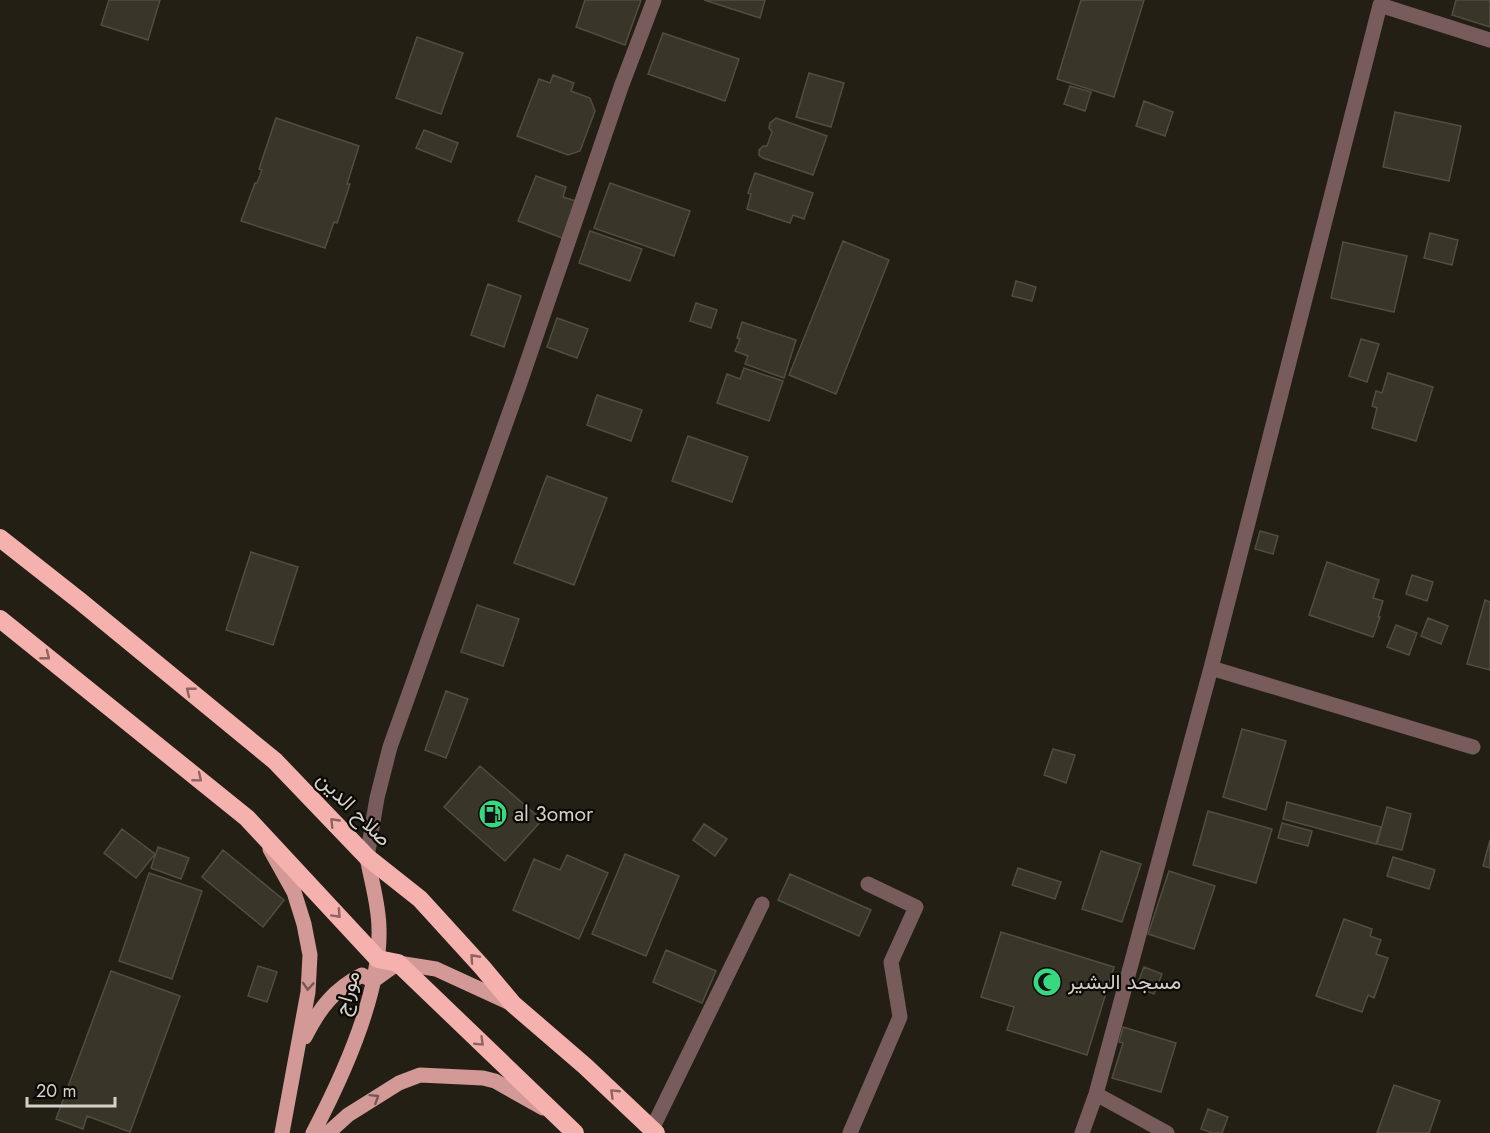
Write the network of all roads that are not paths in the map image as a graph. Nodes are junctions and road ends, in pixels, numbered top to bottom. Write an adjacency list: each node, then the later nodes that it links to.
1 (654, 0): 10 (lane)
2 (1365, 0): 3 (lane)
3 (1380, 5): 4 (lane); 7 (lane)
4 (1490, 40)
5 (0, 538): 10 (highway, صلاح الدين, one-way to 5)
6 (0, 619): 9 (highway, one-way to 9)
7 (1211, 668): 8 (lane); 18 (lane)
8 (1473, 747)
9 (247, 818): 13 (highway, one-way to 13); 17 (main road, one-way to 17)
10 (367, 857): 13 (main road, موراج); 16 (highway, صلاح الدين, one-way to 10)
11 (868, 884): 24 (lane)
12 (762, 904): 20 (lane)
13 (378, 959): 14 (highway); 15 (main road, موراج)
14 (398, 963): 15 (main road); 16 (main road); 19 (highway, one-way to 19)
15 (373, 981): 17 (main road); 22 (main road, موراج)
16 (513, 1004): 20 (highway, صلاح الدين, one-way to 16)
17 (297, 1052): 21 (main road)
18 (1096, 1094): 25 (lane); 26 (lane)
19 (569, 1127): 23 (main road, one-way to 19)
20 (654, 1131)
21 (282, 1133)
22 (313, 1133)
23 (328, 1133)
24 (850, 1133)
25 (1082, 1133)
26 (1167, 1133)

